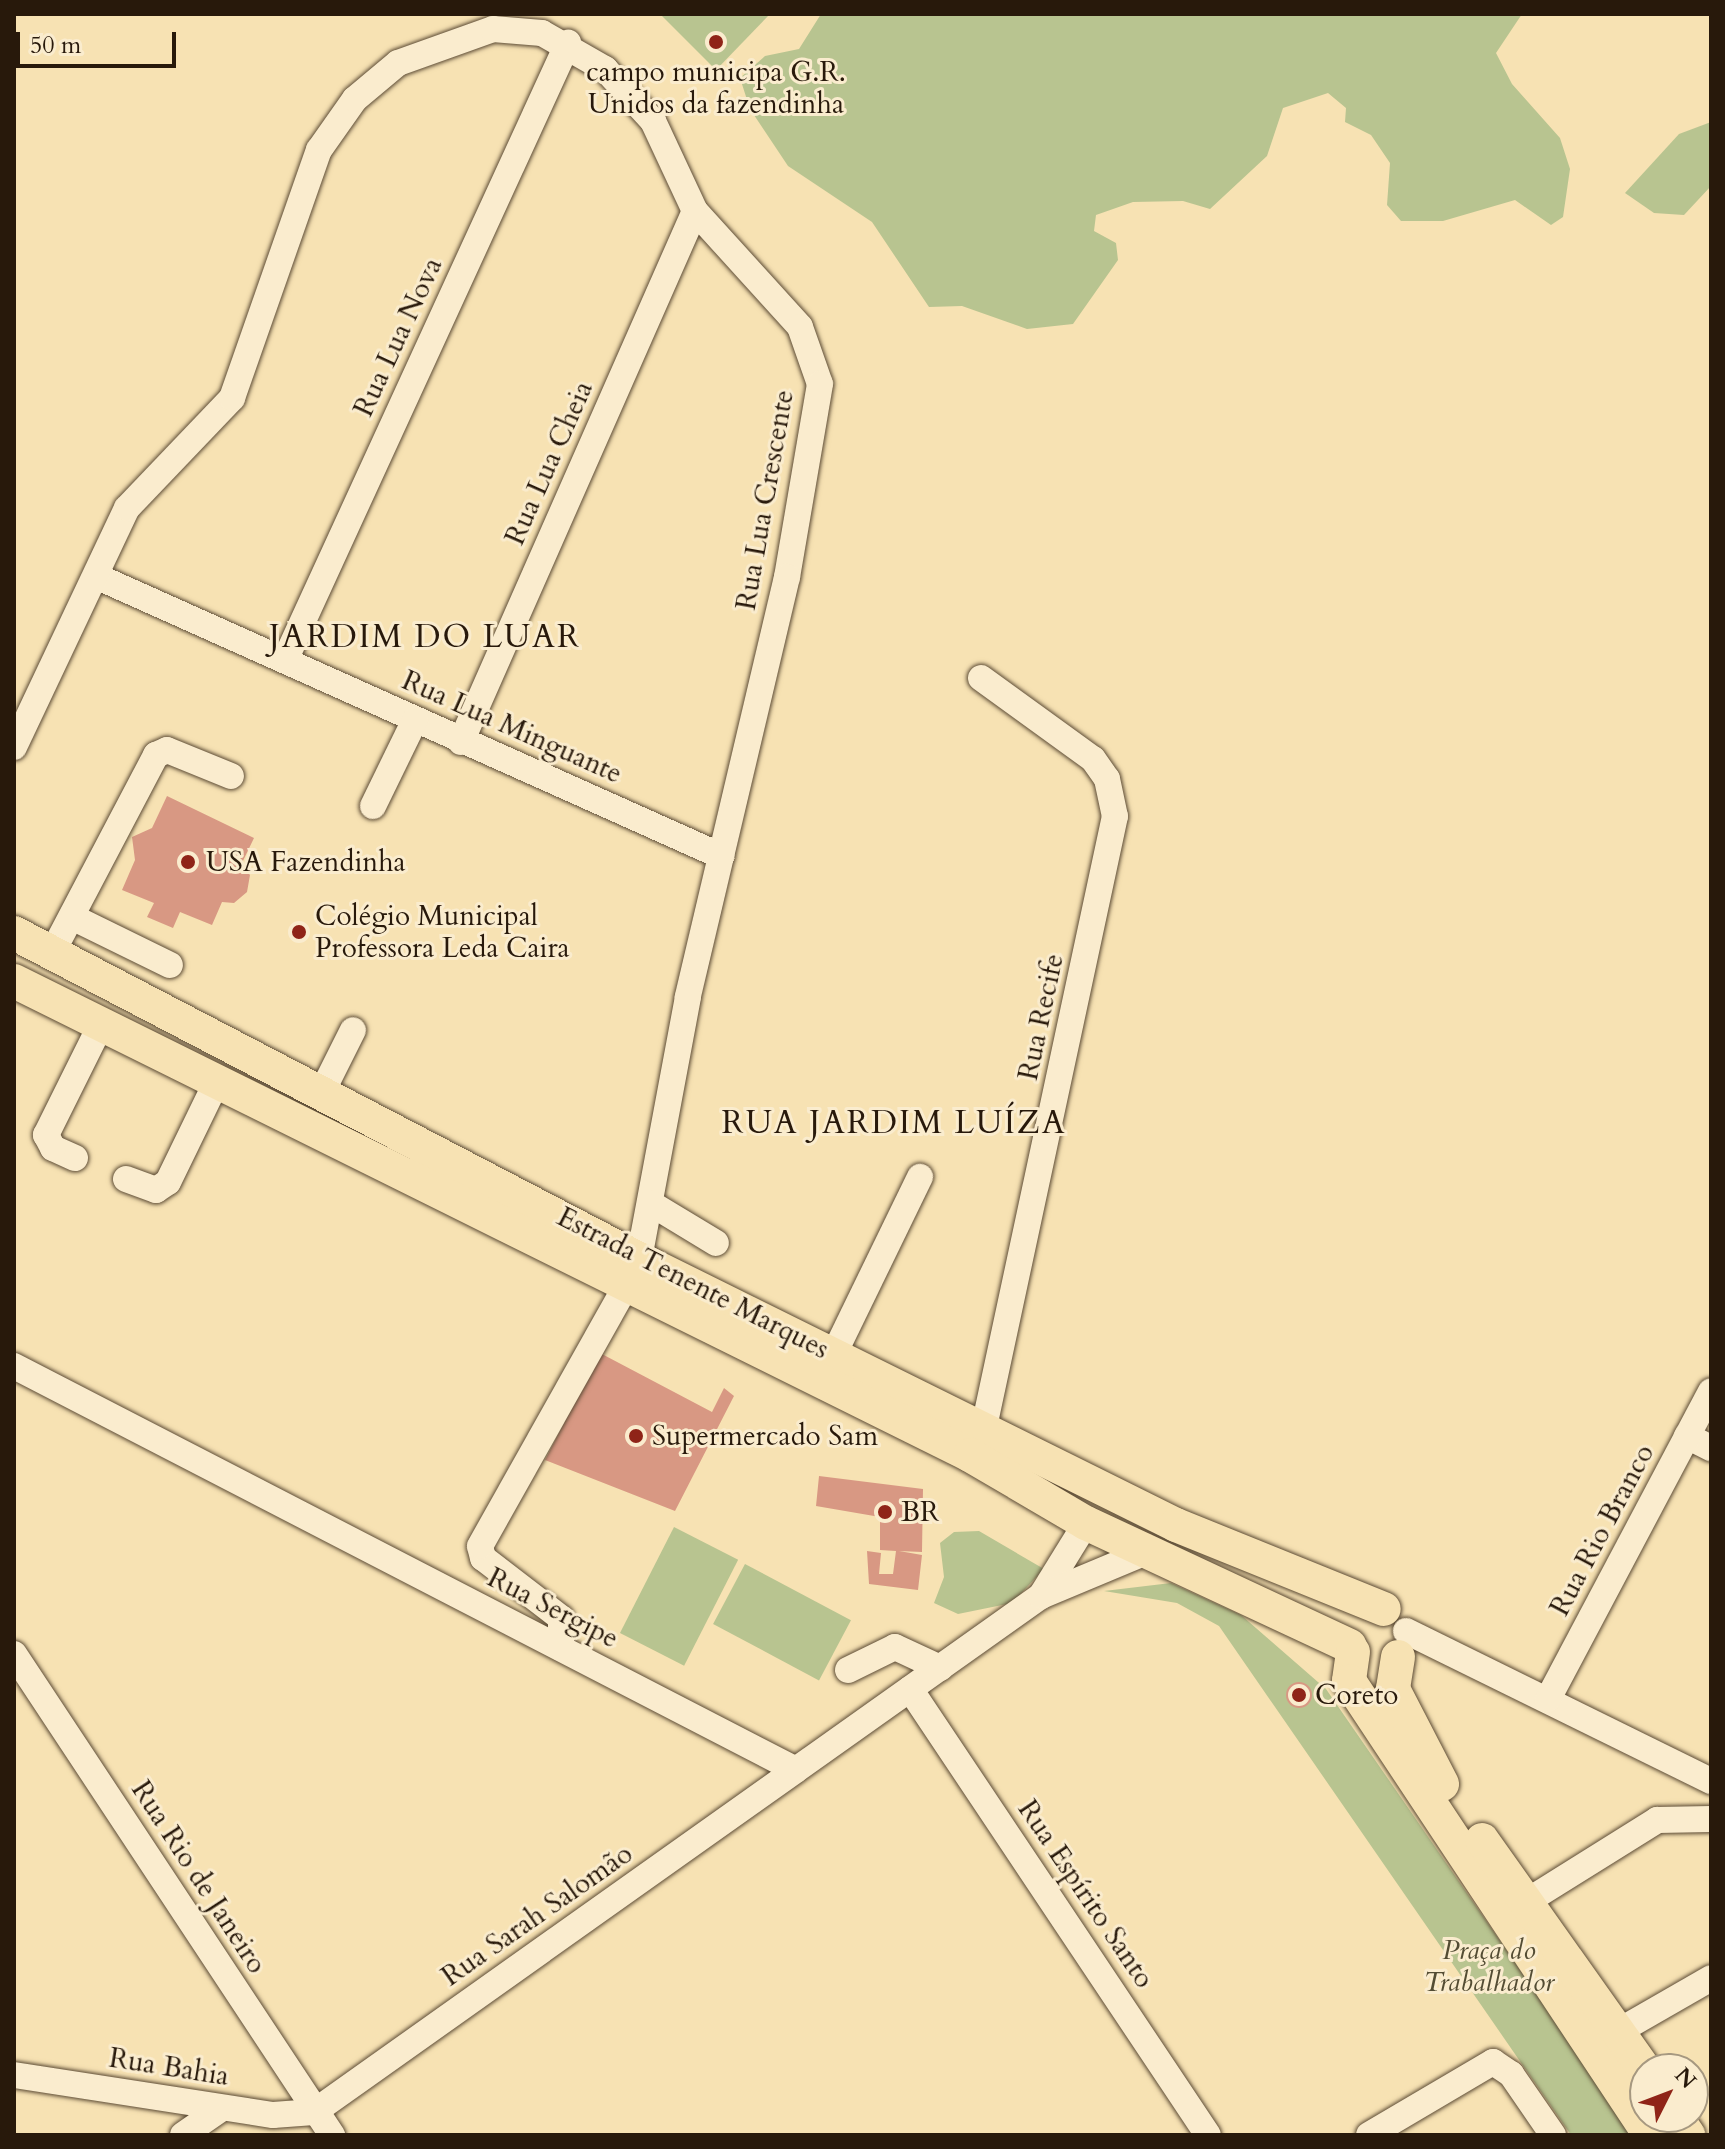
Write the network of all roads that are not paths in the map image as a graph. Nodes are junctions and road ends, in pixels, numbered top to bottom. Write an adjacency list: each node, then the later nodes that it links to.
1 (568, 43): 2 (street, Rua Lua Crescente); 3 (street, Rua Lua Crescente); 4 (street, Rua Lua Nova)
2 (695, 211): 7 (street, Rua Lua Cheia); 11 (street, Rua Lua Crescente)
3 (98, 577): 4 (street, Rua Lua Minguante); 8 (street)
4 (286, 658): 6 (street, Rua Lua Minguante)
5 (981, 678): 30 (street, Rua Recife)
6 (415, 720): 7 (street, Rua Lua Minguante); 10 (street)
7 (461, 742): 11 (street, Rua Lua Minguante)
8 (14, 747)
9 (231, 776): 12 (street)
10 (373, 806)
11 (721, 856): 24 (street, Rua Lua Crescente)
12 (72, 917): 14 (street); 15 (street)
13 (14, 933): 14 (main road, Estrada Tenente Marques)
14 (52, 953): 20 (main road, Estrada Tenente Marques)
15 (170, 965)
16 (14, 981): 17 (main road, Estrada Tenente Marques)
17 (101, 1024): 19 (main road, Estrada Tenente Marques); 21 (street)
18 (353, 1030): 20 (street)
19 (217, 1081): 23 (street); 26 (main road, Estrada Tenente Marques)
20 (322, 1092): 26 (main road, Estrada Tenente Marques)
21 (75, 1158)
22 (920, 1177): 27 (street)
23 (126, 1179)
24 (650, 1203): 25 (street); 26 (street, Rua Lua Crescente)
25 (716, 1243)
26 (632, 1273): 27 (main road, Estrada Tenente Marques); 33 (main road, Estrada Tenente Marques); 38 (street, Rua Lua Crescente)
27 (834, 1354): 30 (main road, Estrada Tenente Marques)
28 (14, 1366): 38 (street, Rua Sergipe)
29 (1711, 1391): 31 (street, Rua Rio Branco)
30 (984, 1427): 34 (main road, Estrada Tenente Marques)
31 (1687, 1436): 32 (street); 44 (street, Rua Rio Branco)
32 (1711, 1448)
33 (1086, 1523): 34 (main road); 35 (main road, Estrada Tenente Marques); 36 (street)
34 (1176, 1525): 37 (main road, Estrada Tenente Marques)
35 (1146, 1552): 36 (street); 39 (main road, Estrada Tenente Marques)
36 (1041, 1596): 41 (street)
37 (1397, 1637): 39 (main road, Estrada Tenente Marques); 39 (main road); 44 (street); 48 (main road)
38 (561, 1648): 45 (street, Rua Sergipe)
39 (1352, 1649): 60 (main road)
40 (14, 1654): 54 (street, Rua Rio de Janeiro)
41 (940, 1668): 42 (street); 43 (street)
42 (848, 1670)
43 (910, 1689): 45 (street); 55 (street, Rua Espírito Santo)
44 (1548, 1699): 46 (street)
45 (796, 1770): 54 (street, Rua Sarah Salomão)
46 (1711, 1781)
47 (1711, 1819): 48 (street)
48 (1526, 1902): 50 (main road)
49 (1711, 1978): 50 (street)
50 (1619, 2031): 51 (main road)
51 (1634, 2053)
52 (14, 2075): 53 (street, Rua Bahia)
53 (222, 2108): 54 (street, Rua Bahia); 56 (street)
54 (314, 2112): 57 (street, Rua Rio de Janeiro)
55 (1202, 2133)
56 (183, 2135)
57 (332, 2135)
58 (1369, 2135): 59 (street)
59 (1553, 2135)
60 (1650, 2135)

